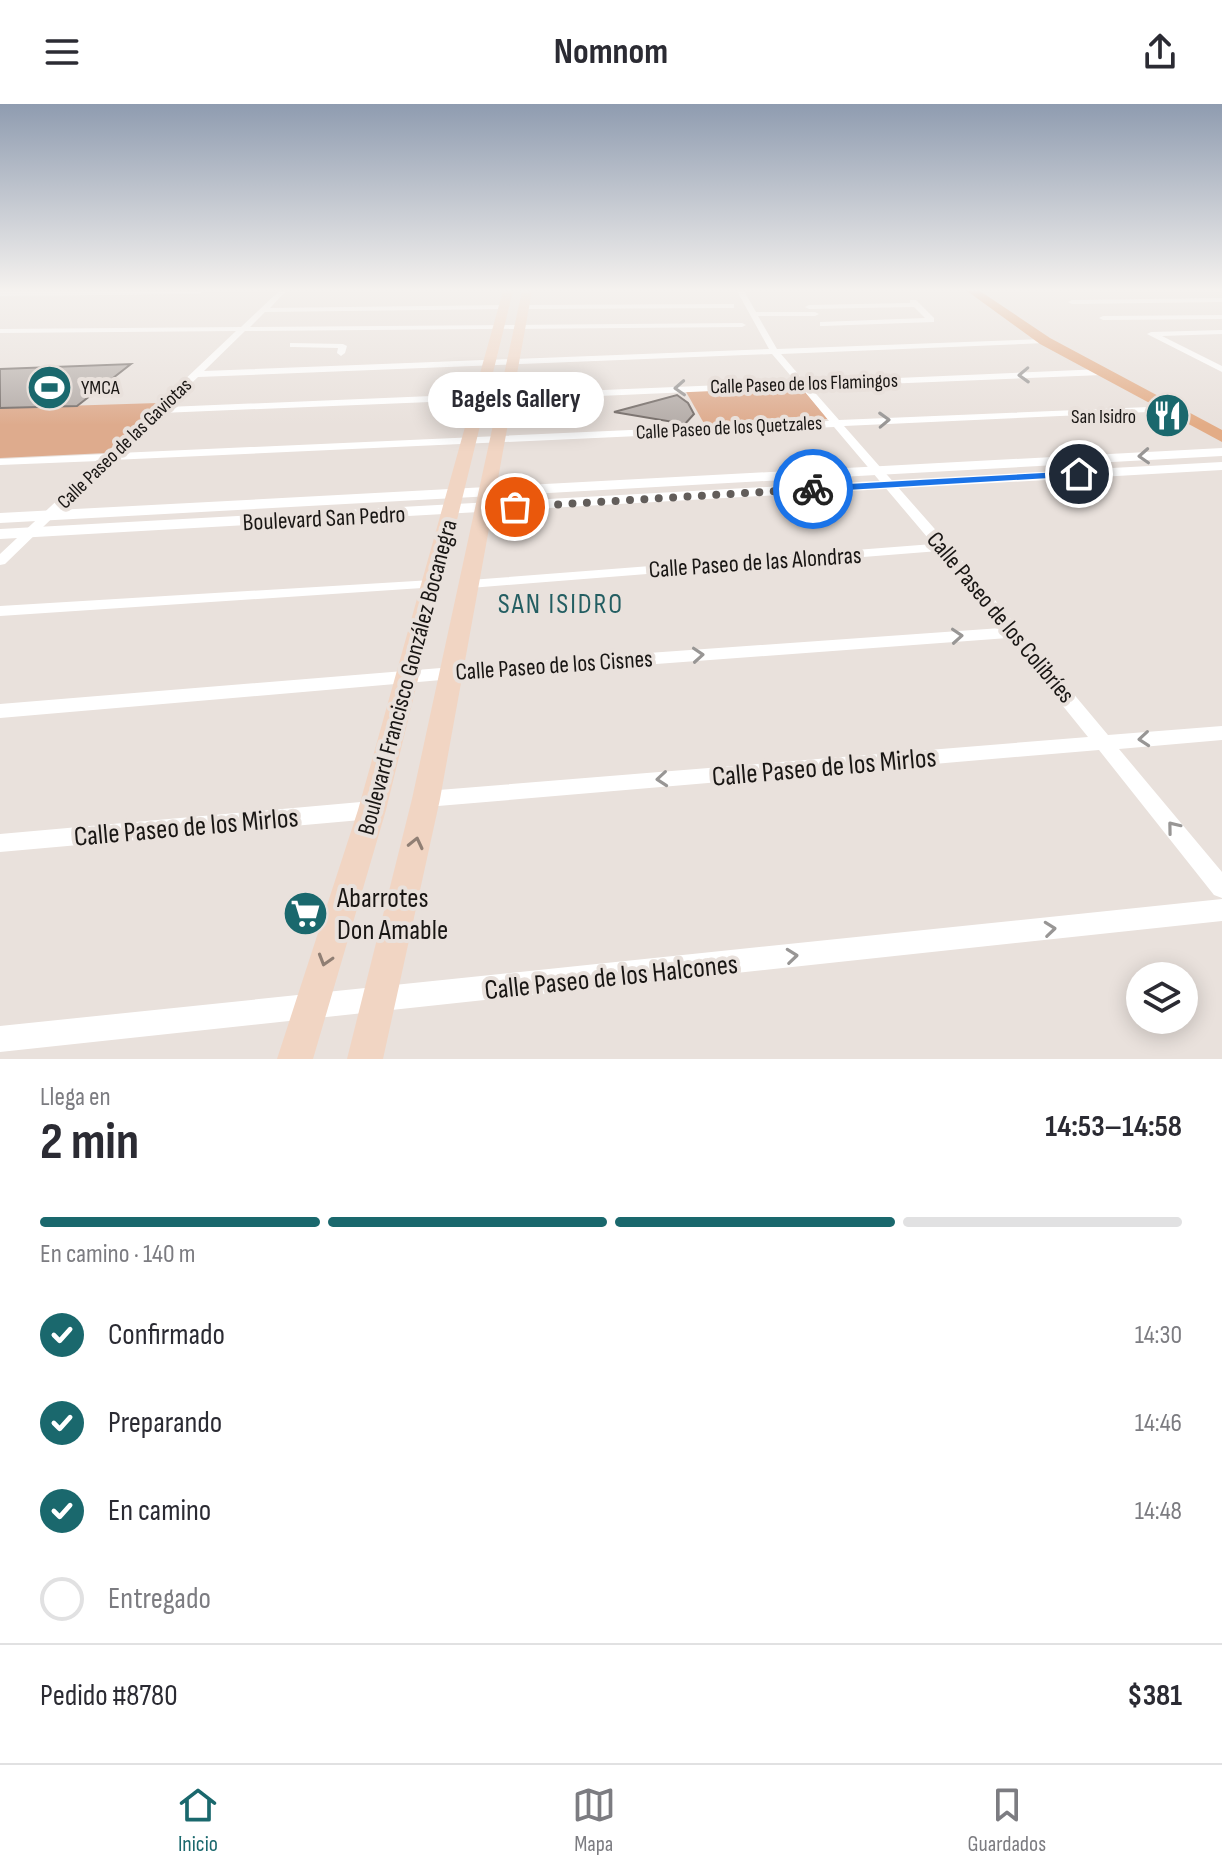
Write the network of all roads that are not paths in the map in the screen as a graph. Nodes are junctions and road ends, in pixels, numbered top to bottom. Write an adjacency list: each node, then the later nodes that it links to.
1 (235, 336): 20 (street, Calle Paseo de las Gaviotas)
2 (329, 336): 11 (street)
3 (499, 336): 17 (main road, Boulevard Francisco González Bocanegra)
4 (511, 336): 16 (main road, Boulevard Francisco González Bocanegra)
5 (765, 336): 12 (street, Calle Paseo de los Colibríes)
6 (1037, 336): 9 (main road)
7 (1055, 336): 27 (main road)
8 (1154, 336): 14 (street)
9 (1045, 341): 12 (street); 19 (main road)
10 (293, 345): 11 (street)
11 (321, 345): 13 (street)
12 (775, 352): 16 (street); 21 (street, Calle Paseo de los Colibríes)
13 (341, 353)
14 (1203, 360): 15 (street); 18 (street)
15 (1222, 360)
16 (512, 363): 17 (street); 23 (main road, Boulevard Francisco González Bocanegra)
17 (486, 364): 20 (street); 22 (main road, Boulevard Francisco González Bocanegra)
18 (1222, 369)
19 (1102, 372): 21 (street, Calle Paseo de los Flamingos, one-way to 21); 24 (main road)
20 (196, 374): 25 (street, Calle Paseo de las Gaviotas)
21 (803, 383): 23 (street, Calle Paseo de los Flamingos, one-way to 23); 26 (street, Calle Paseo de los Colibríes)
22 (479, 397): 25 (street); 30 (main road, Boulevard Francisco González Bocanegra)
23 (506, 397): 29 (main road, Boulevard Francisco González Bocanegra)
24 (1170, 408): 26 (street, Calle Paseo de los Quetzales, one-way to 24); 28 (main road)
25 (159, 410): 32 (street, Calle Paseo de las Gaviotas)
26 (837, 421): 29 (street, Calle Paseo de los Quetzales); 35 (street, Calle Paseo de los Colibríes)
27 (1222, 424)
28 (1222, 437)
29 (498, 438): 30 (street, Calle Paseo de los Quetzales); 37 (main road, Boulevard Francisco González Bocanegra)
30 (470, 439): 32 (street, Calle Paseo de los Quetzales); 38 (main road, Boulevard Francisco González Bocanegra)
31 (1222, 452): 35 (street, Boulevard San Pedro, one-way to 35)
32 (111, 457): 33 (street, Calle Paseo de los Quetzales); 39 (street, Calle Paseo de las Gaviotas)
33 (0, 462)
34 (1222, 466): 36 (street, Boulevard San Pedro)
35 (878, 470): 36 (street, Calle Paseo de los Colibríes); 37 (street, Boulevard San Pedro)
36 (890, 484): 37 (street, Boulevard San Pedro); 43 (street, Calle Paseo de los Colibríes)
37 (486, 501): 38 (street, Boulevard San Pedro); 46 (main road, Boulevard Francisco González Bocanegra)
38 (455, 502): 39 (street, Boulevard San Pedro); 41 (street, Boulevard San Pedro); 45 (main road, Boulevard Francisco González Bocanegra)
39 (48, 515): 40 (street, Boulevard San Pedro); 41 (street, Calle Paseo de las Gaviotas)
40 (0, 518)
41 (29, 533): 42 (street, Boulevard San Pedro); 44 (street, Calle Paseo de las Gaviotas)
42 (0, 534)
43 (943, 547): 46 (street, Calle Paseo de las Alondras); 48 (street, Calle Paseo de los Colibríes)
44 (0, 561)
45 (432, 584): 47 (street); 50 (main road, Boulevard Francisco González Bocanegra)
46 (470, 584): 49 (main road, Boulevard Francisco González Bocanegra)
47 (0, 611)
48 (1013, 632): 49 (street, Calle Paseo de los Cisnes, one-way to 48); 53 (street, Calle Paseo de los Colibríes)
49 (453, 673): 50 (street, Calle Paseo de los Cisnes); 54 (main road, Boulevard Francisco González Bocanegra)
50 (406, 677): 51 (street, Calle Paseo de los Cisnes); 55 (main road, Boulevard Francisco González Bocanegra)
51 (0, 711)
52 (1222, 733): 53 (street, Calle Paseo de los Mirlos, one-way to 53)
53 (1105, 742): 54 (street, Calle Paseo de los Mirlos, one-way to 54); 57 (street, Calle Paseo de los Colibríes, one-way to 53)
54 (426, 799): 59 (main road, Boulevard Francisco González Bocanegra, one-way to 54)
55 (372, 810): 56 (street, Calle Paseo de los Mirlos); 60 (main road, Boulevard Francisco González Bocanegra, one-way to 60)
56 (0, 843)
57 (1222, 888)
58 (1222, 910): 59 (street, Calle Paseo de los Halcones, one-way to 58)
59 (380, 1001): 60 (street, Calle Paseo de los Halcones); 63 (main road, Boulevard Francisco González Bocanegra)
60 (310, 1008): 61 (street, Calle Paseo de los Halcones); 62 (main road, Boulevard Francisco González Bocanegra)
61 (0, 1039)
62 (295, 1059)
63 (365, 1059)

